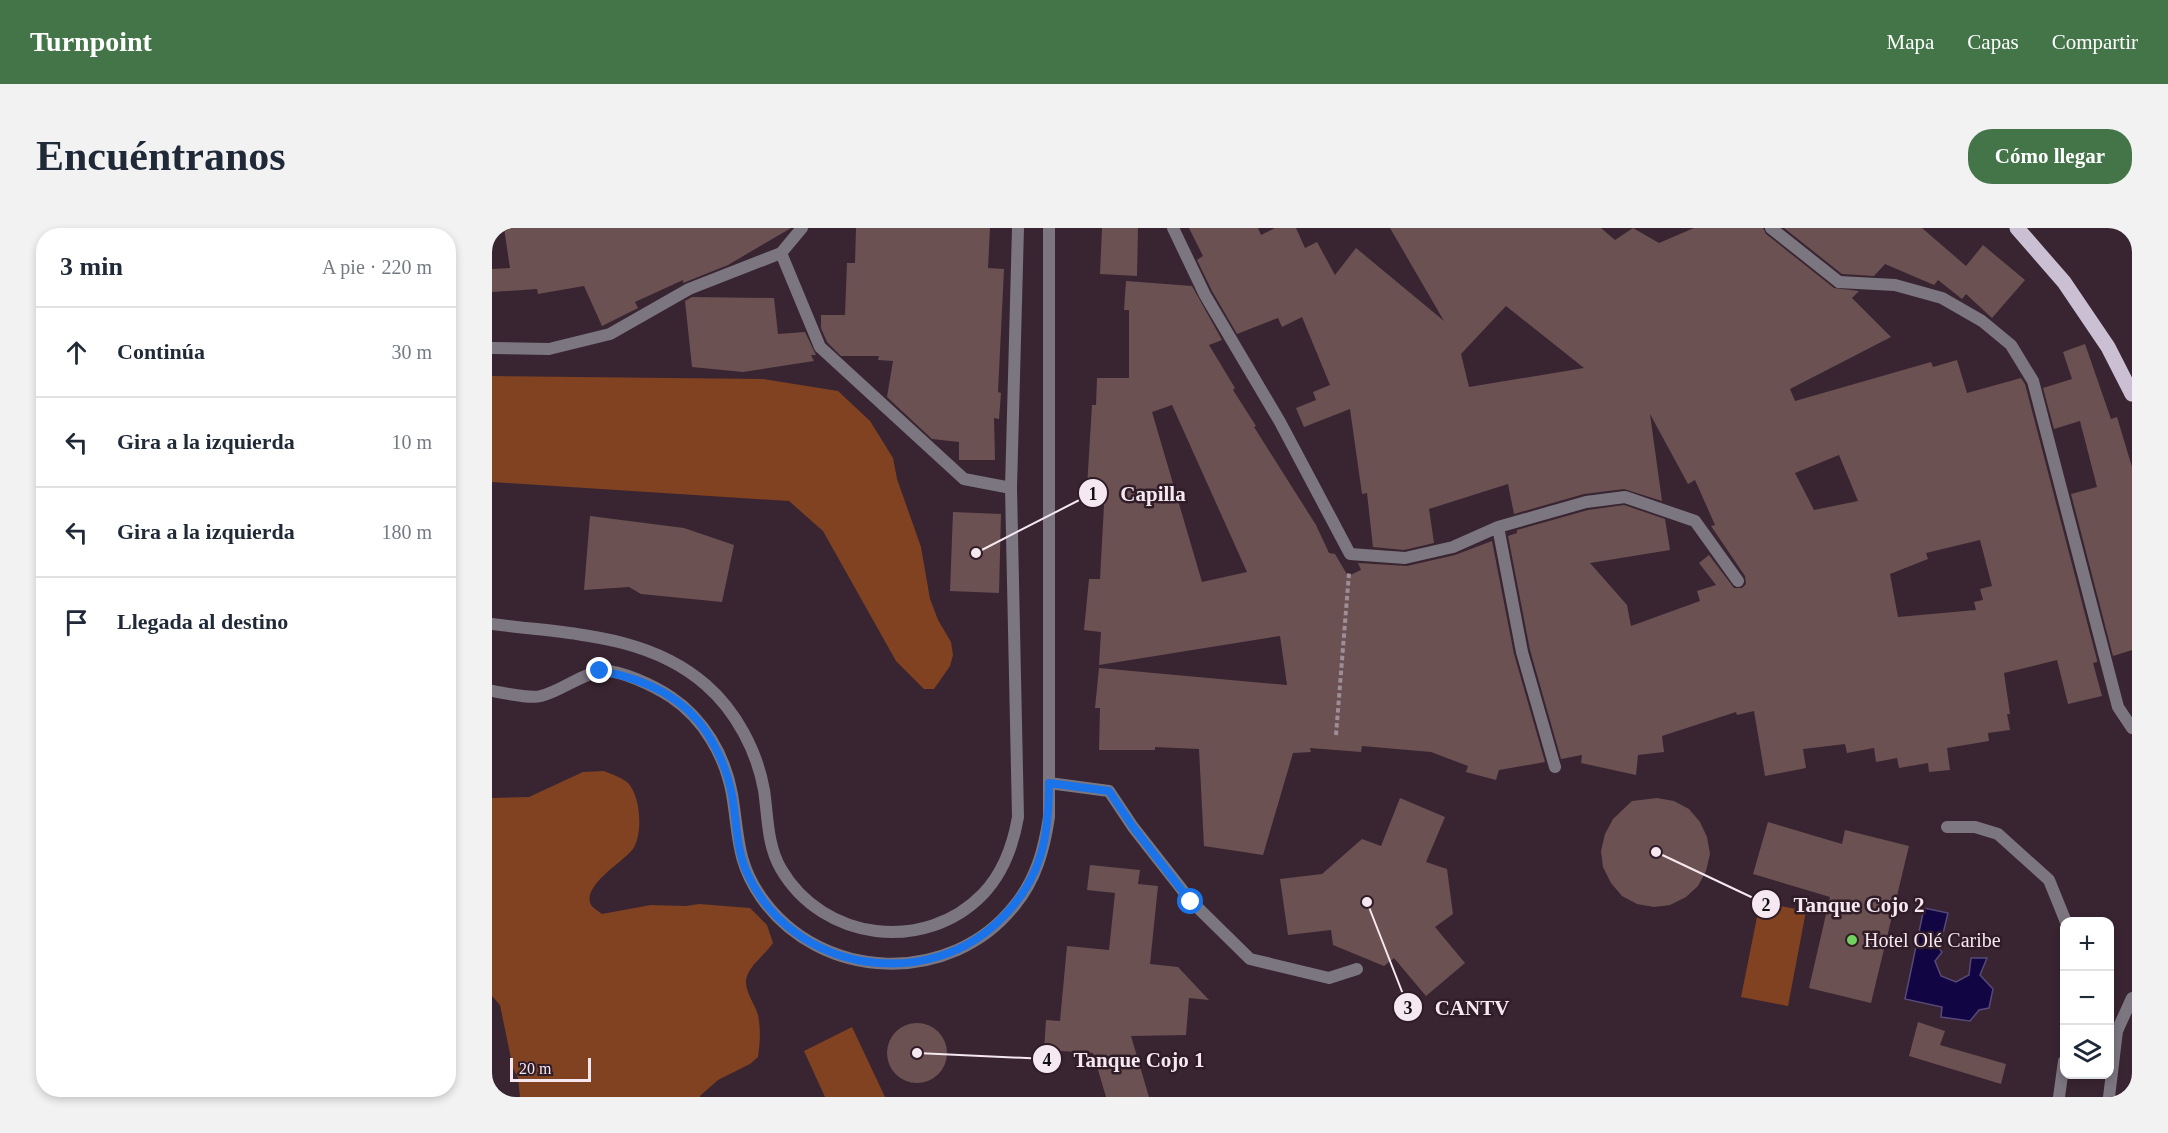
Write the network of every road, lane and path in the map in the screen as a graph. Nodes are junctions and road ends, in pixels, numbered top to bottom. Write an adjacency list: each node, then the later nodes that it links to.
1 (802, 228): 7 (street)
2 (1017, 228): 10 (street)
3 (1049, 228): 19 (street)
4 (1173, 228): 12 (street)
5 (1772, 228): 16 (street)
6 (2017, 228): 9 (main road)
7 (781, 253): 8 (street); 10 (street)
8 (492, 348)
9 (2132, 394)
10 (1011, 488): 14 (street)
11 (1498, 527): 12 (street); 13 (street); 18 (street)
12 (1350, 554): 17 (path)
13 (1738, 582)
14 (492, 624)
15 (492, 691): 19 (street)
16 (2132, 728)
17 (1336, 735)
18 (1555, 767)
19 (1049, 783): 22 (street)
20 (1947, 827): 21 (street)
21 (2064, 917)
22 (1357, 969)
23 (2132, 998): 26 (street)
24 (2062, 1079): 25 (street)
25 (2059, 1097)
26 (2109, 1097)

